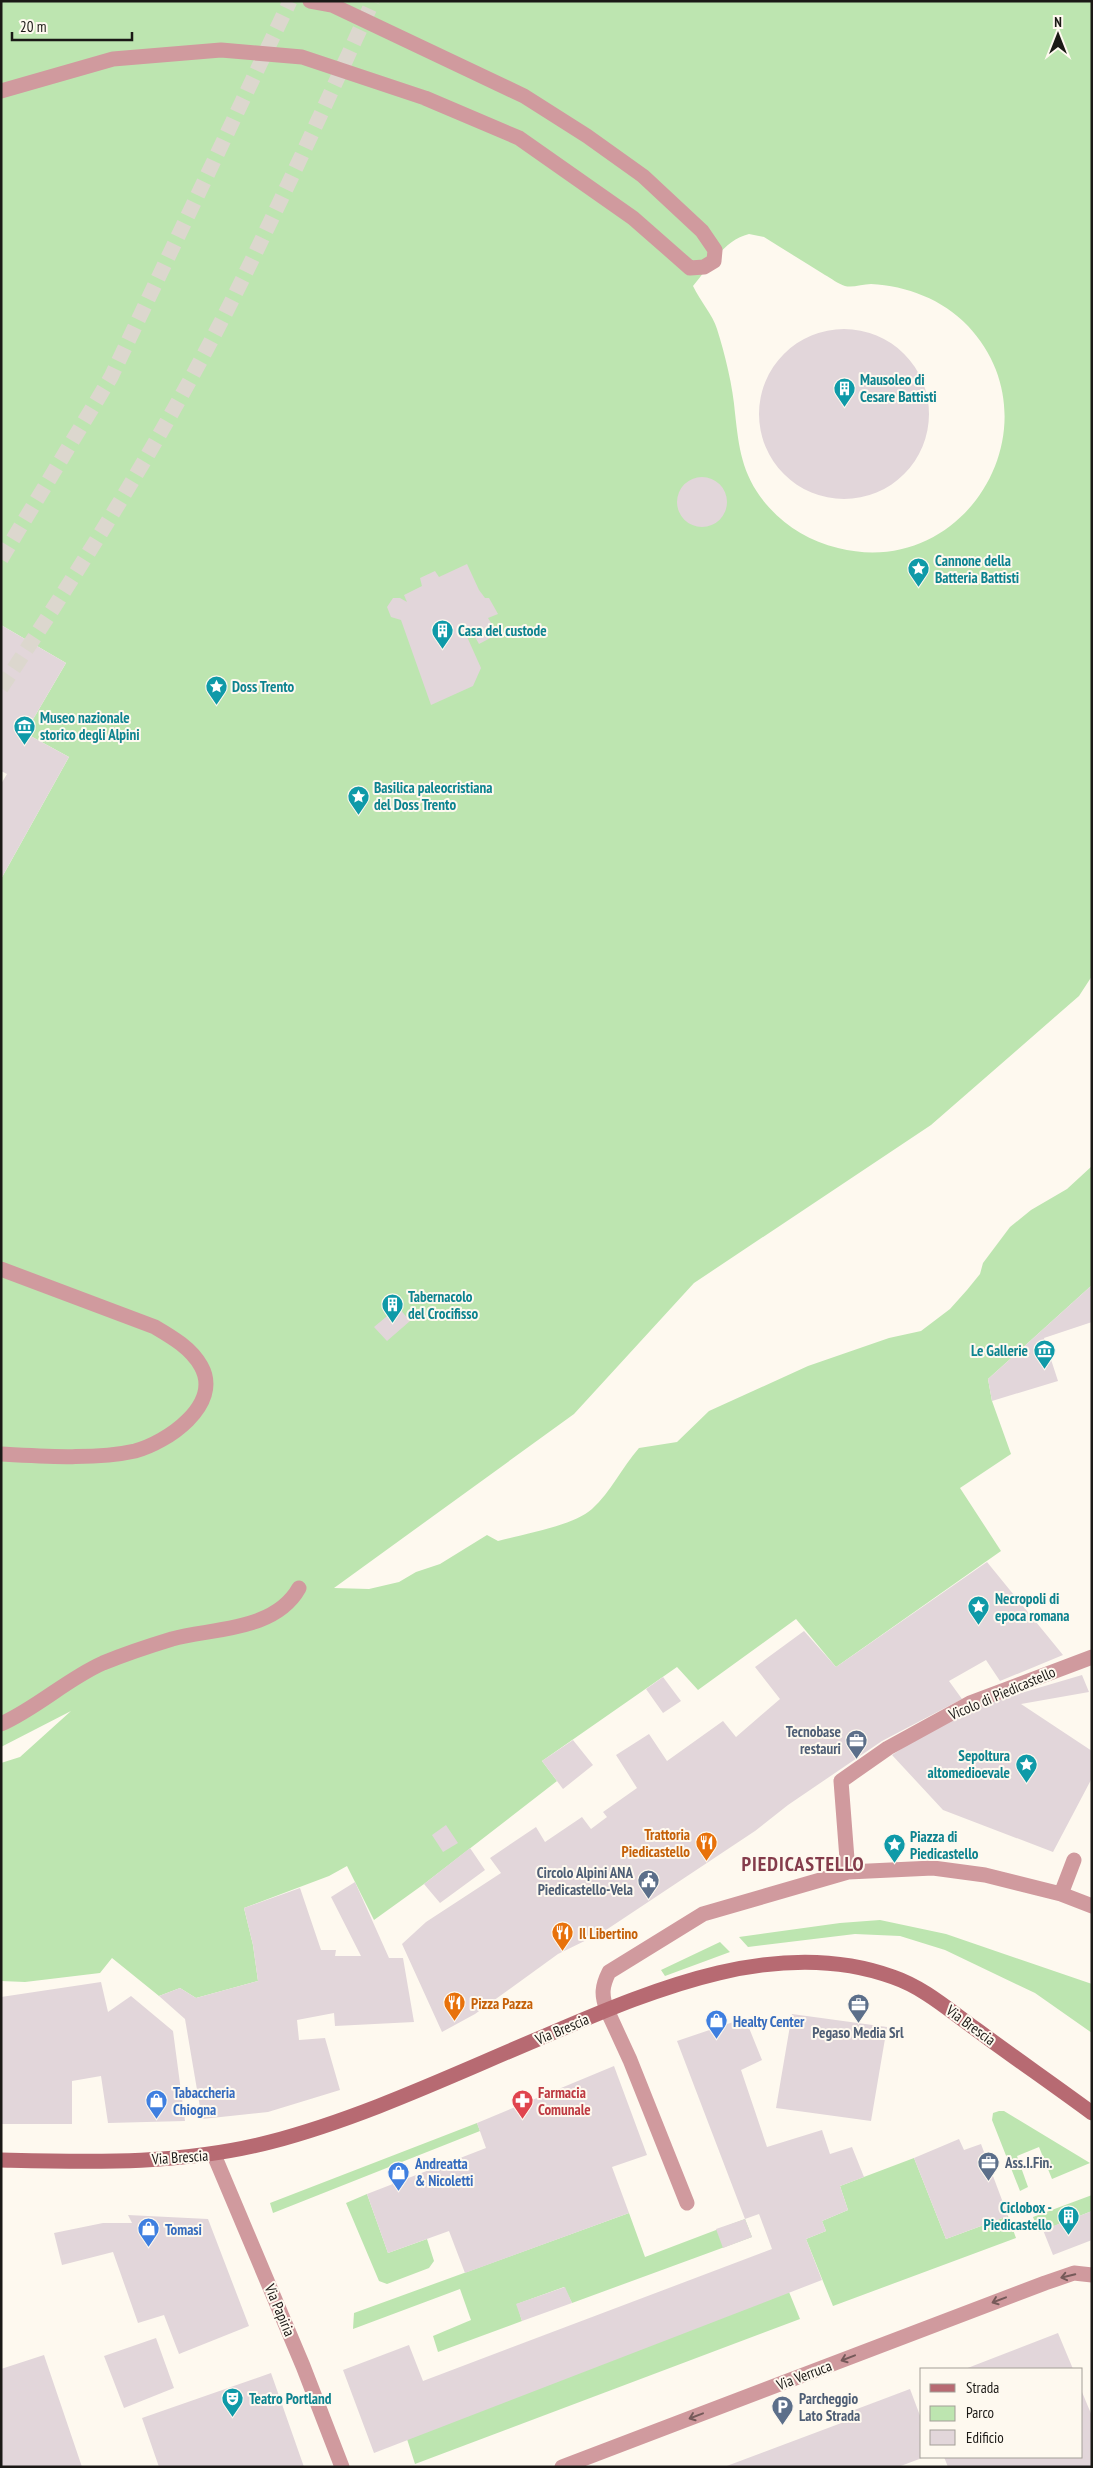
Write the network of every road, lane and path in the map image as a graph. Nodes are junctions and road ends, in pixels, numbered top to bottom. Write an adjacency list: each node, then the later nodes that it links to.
1 (310, 1): 2 (street)
2 (1, 92)
3 (1, 1269): 4 (street)
4 (1, 1454)
5 (299, 1588): 7 (street)
6 (1092, 1657): 9 (street, Vicolo di Piedicastello)
7 (1, 1724)
8 (1074, 1860): 10 (street)
9 (848, 1872): 10 (street); 12 (street)
10 (1061, 1894): 11 (street)
11 (1092, 1906)
12 (607, 2010): 13 (street, Via Brescia); 14 (street, Via Brescia); 16 (street)
13 (1092, 2112)
14 (214, 2155): 15 (street, Via Brescia); 18 (street, Via Papiria)
15 (1, 2160)
16 (687, 2203)
17 (1092, 2275): 19 (street, Via Verruca, one-way to 19)
18 (342, 2467)
19 (562, 2467)

